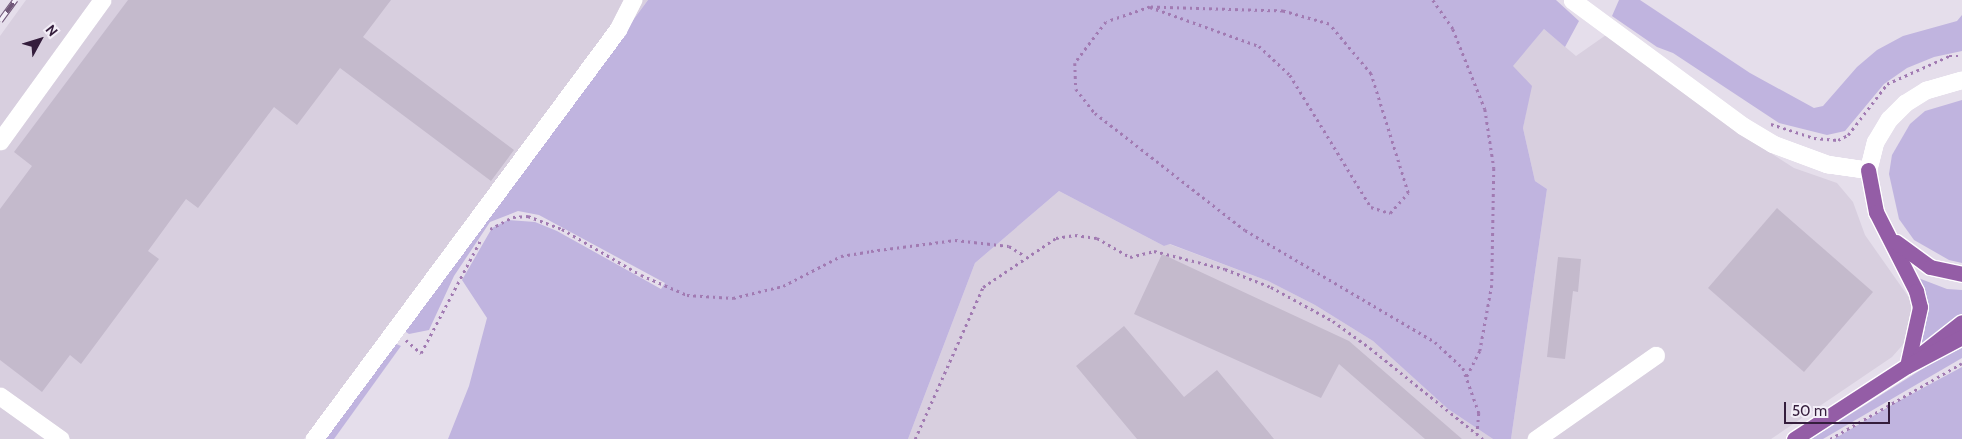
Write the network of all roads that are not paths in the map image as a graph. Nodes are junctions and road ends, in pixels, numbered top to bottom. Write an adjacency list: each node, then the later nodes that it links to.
1 (102, 0): 5 (street)
2 (633, 0): 15 (street)
3 (1572, 0): 6 (street)
4 (1962, 80): 6 (street)
5 (0, 140)
6 (1868, 170): 7 (main road)
7 (1888, 234): 8 (main road); 12 (main road)
8 (1962, 274)
9 (1962, 322): 12 (main road)
10 (1962, 337): 12 (main road)
11 (1656, 355): 16 (street)
12 (1907, 366): 17 (main road)
13 (0, 396): 14 (street)
14 (60, 439)
15 (314, 439)
16 (1536, 439)
17 (1794, 439)

